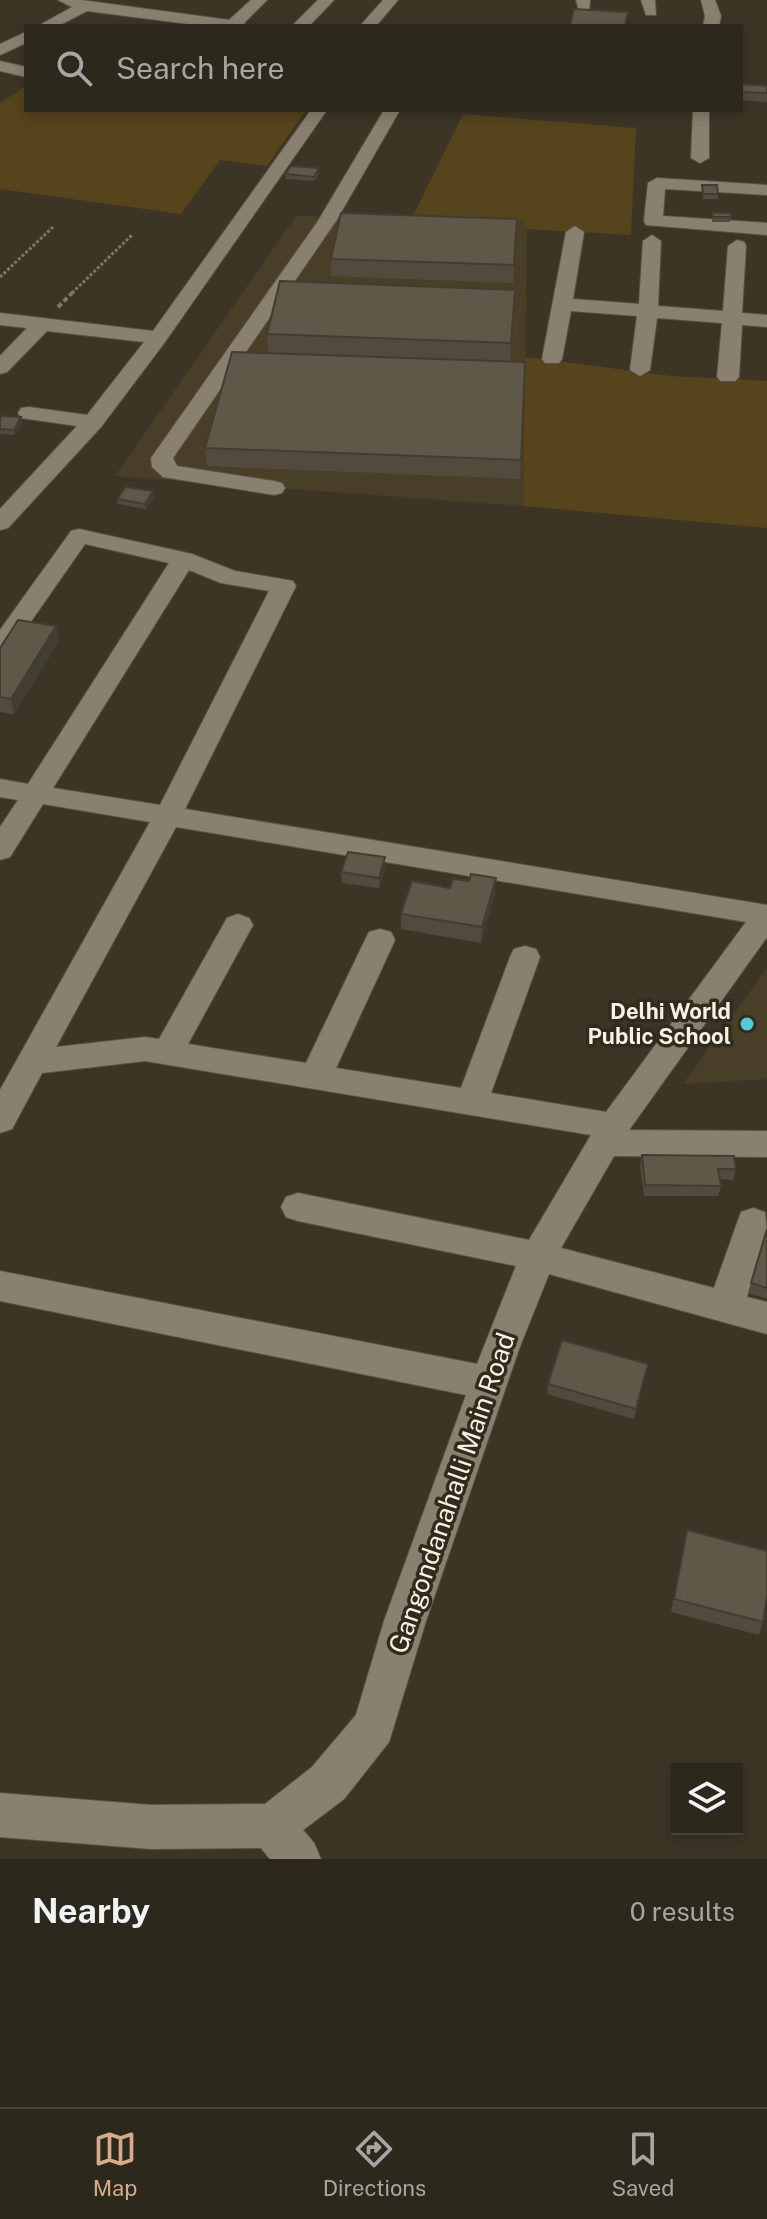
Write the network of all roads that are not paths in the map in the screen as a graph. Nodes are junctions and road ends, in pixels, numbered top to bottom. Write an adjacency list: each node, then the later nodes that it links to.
1 (65, 0): 8 (street)
2 (192, 0): 9 (street)
3 (260, 0): 12 (street)
4 (327, 0): 13 (street)
5 (391, 0): 14 (street)
6 (708, 0): 15 (street)
7 (119, 5): 8 (street); 9 (street)
8 (85, 6): 10 (street)
9 (172, 17): 11 (street)
10 (50, 24)
11 (224, 24)
12 (233, 24)
13 (302, 24)
14 (370, 24)
15 (711, 24)
16 (24, 38): 17 (street)
17 (0, 50)
18 (0, 66): 19 (street)
19 (24, 72)
20 (318, 112): 39 (street)
21 (391, 112): 25 (street)
22 (701, 112): 23 (street)
23 (700, 158)
24 (767, 190): 27 (street)
25 (327, 221): 26 (street); 31 (street)
26 (356, 222)
27 (767, 229)
28 (575, 232): 33 (street)
29 (652, 241): 34 (street)
30 (737, 246): 36 (street)
31 (284, 281): 32 (street); 40 (street)
32 (314, 283)
33 (562, 304): 34 (street); 42 (street)
34 (648, 312): 36 (street); 44 (street)
35 (0, 319): 38 (street)
36 (733, 319): 37 (street); 45 (street)
37 (767, 321)
38 (41, 325): 39 (street); 43 (street)
39 (158, 338): 47 (street)
40 (233, 352): 41 (street); 48 (street)
41 (263, 353)
42 (552, 359)
43 (0, 368)
44 (640, 370)
45 (728, 377)
46 (29, 413): 47 (street)
47 (93, 422): 49 (street)
48 (274, 488)
49 (0, 523)
50 (184, 559): 51 (street); 53 (street); 54 (street)
51 (0, 648)
52 (0, 788): 53 (street)
53 (37, 795): 54 (street); 55 (street)
54 (168, 816): 56 (street); 61 (street)
55 (0, 850)
56 (767, 915): 65 (street, Gangondanahalli Main Road)
57 (238, 925): 60 (street)
58 (380, 940): 62 (street)
59 (525, 957): 63 (street)
60 (167, 1053): 61 (street); 62 (street)
61 (34, 1062): 64 (street)
62 (315, 1078): 63 (street)
63 (471, 1104): 65 (street)
64 (0, 1120)
65 (609, 1134): 66 (street); 69 (street, Gangondanahalli Main Road)
66 (767, 1144)
67 (298, 1207): 69 (street)
68 (753, 1222): 71 (street)
69 (538, 1256): 71 (street); 73 (street, Gangondanahalli Main Road)
70 (0, 1286): 73 (street)
71 (726, 1306): 72 (street)
72 (767, 1318)
73 (489, 1383): 75 (street, Gangondanahalli Main Road)
74 (0, 1815): 75 (street, Gangondanahalli Main Road)
75 (285, 1842)

